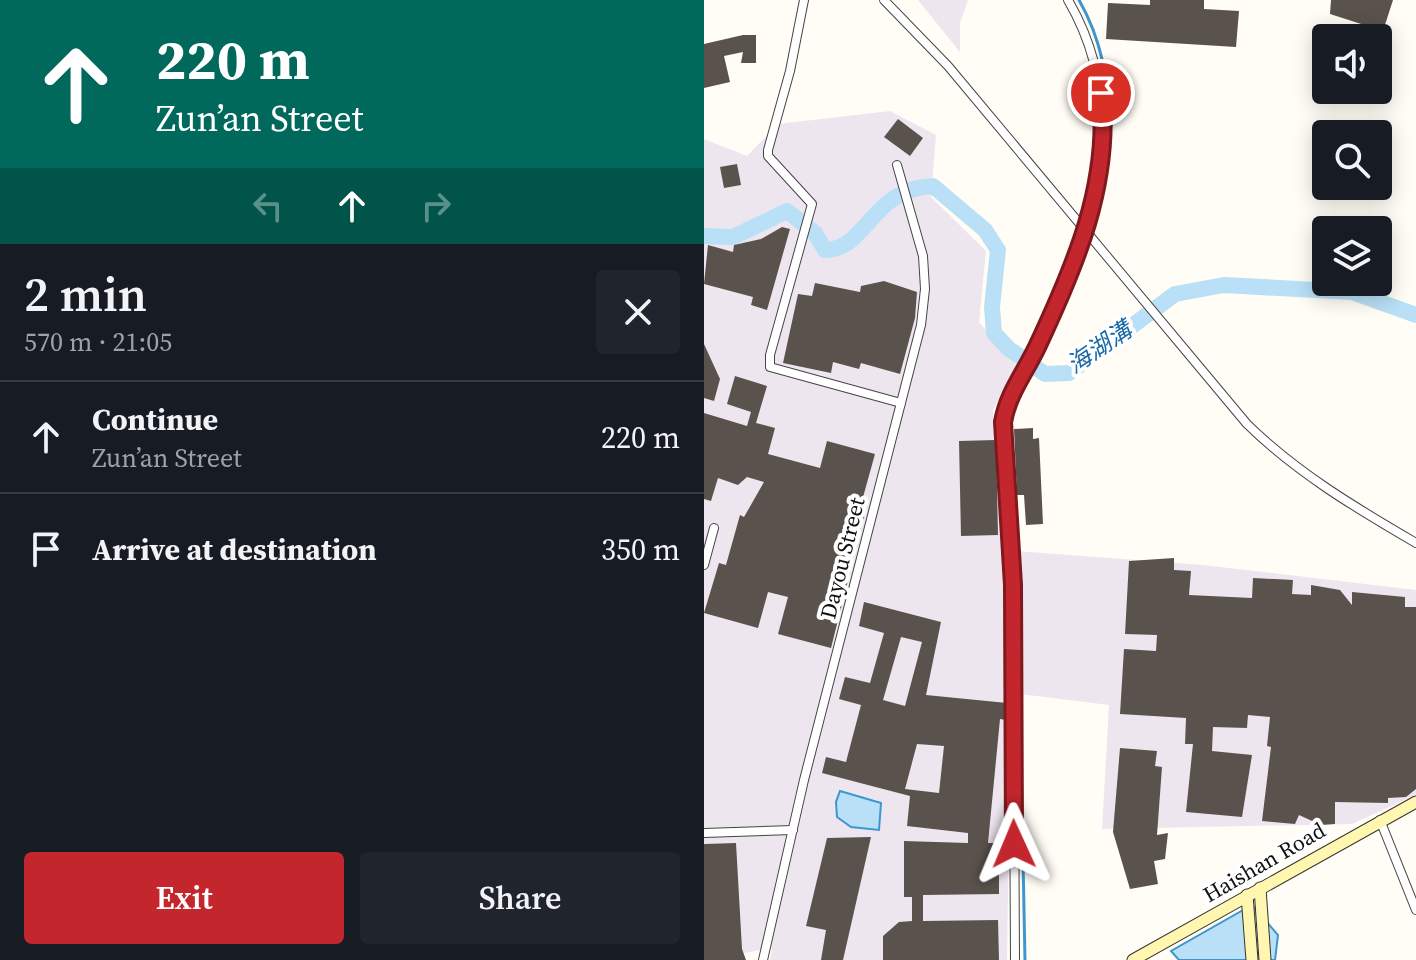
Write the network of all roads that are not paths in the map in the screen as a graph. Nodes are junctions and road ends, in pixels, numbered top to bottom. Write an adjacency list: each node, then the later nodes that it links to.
1 (804, 0): 6 (street)
2 (884, 0): 5 (street)
3 (1068, 0): 5 (street)
4 (897, 165): 6 (street, Dayou Street)
5 (1086, 228): 8 (street); 19 (street)
6 (901, 403): 12 (street, Dayou Street)
7 (714, 528): 9 (street)
8 (1416, 543)
9 (704, 565)
10 (1416, 802): 11 (main road, Haishan Road)
11 (1380, 819): 14 (street); 15 (main road, Haishan Road)
12 (793, 830): 13 (street); 18 (street, Dayou Street)
13 (704, 833)
14 (1412, 885): 17 (street)
15 (1260, 888): 16 (main road, Haishan Road); 22 (main road)
16 (1247, 895): 20 (main road, Haishan Road); 21 (main road)
17 (1416, 910)
18 (763, 960)
19 (1015, 960)
20 (1133, 960)
21 (1252, 960)
22 (1265, 960)

